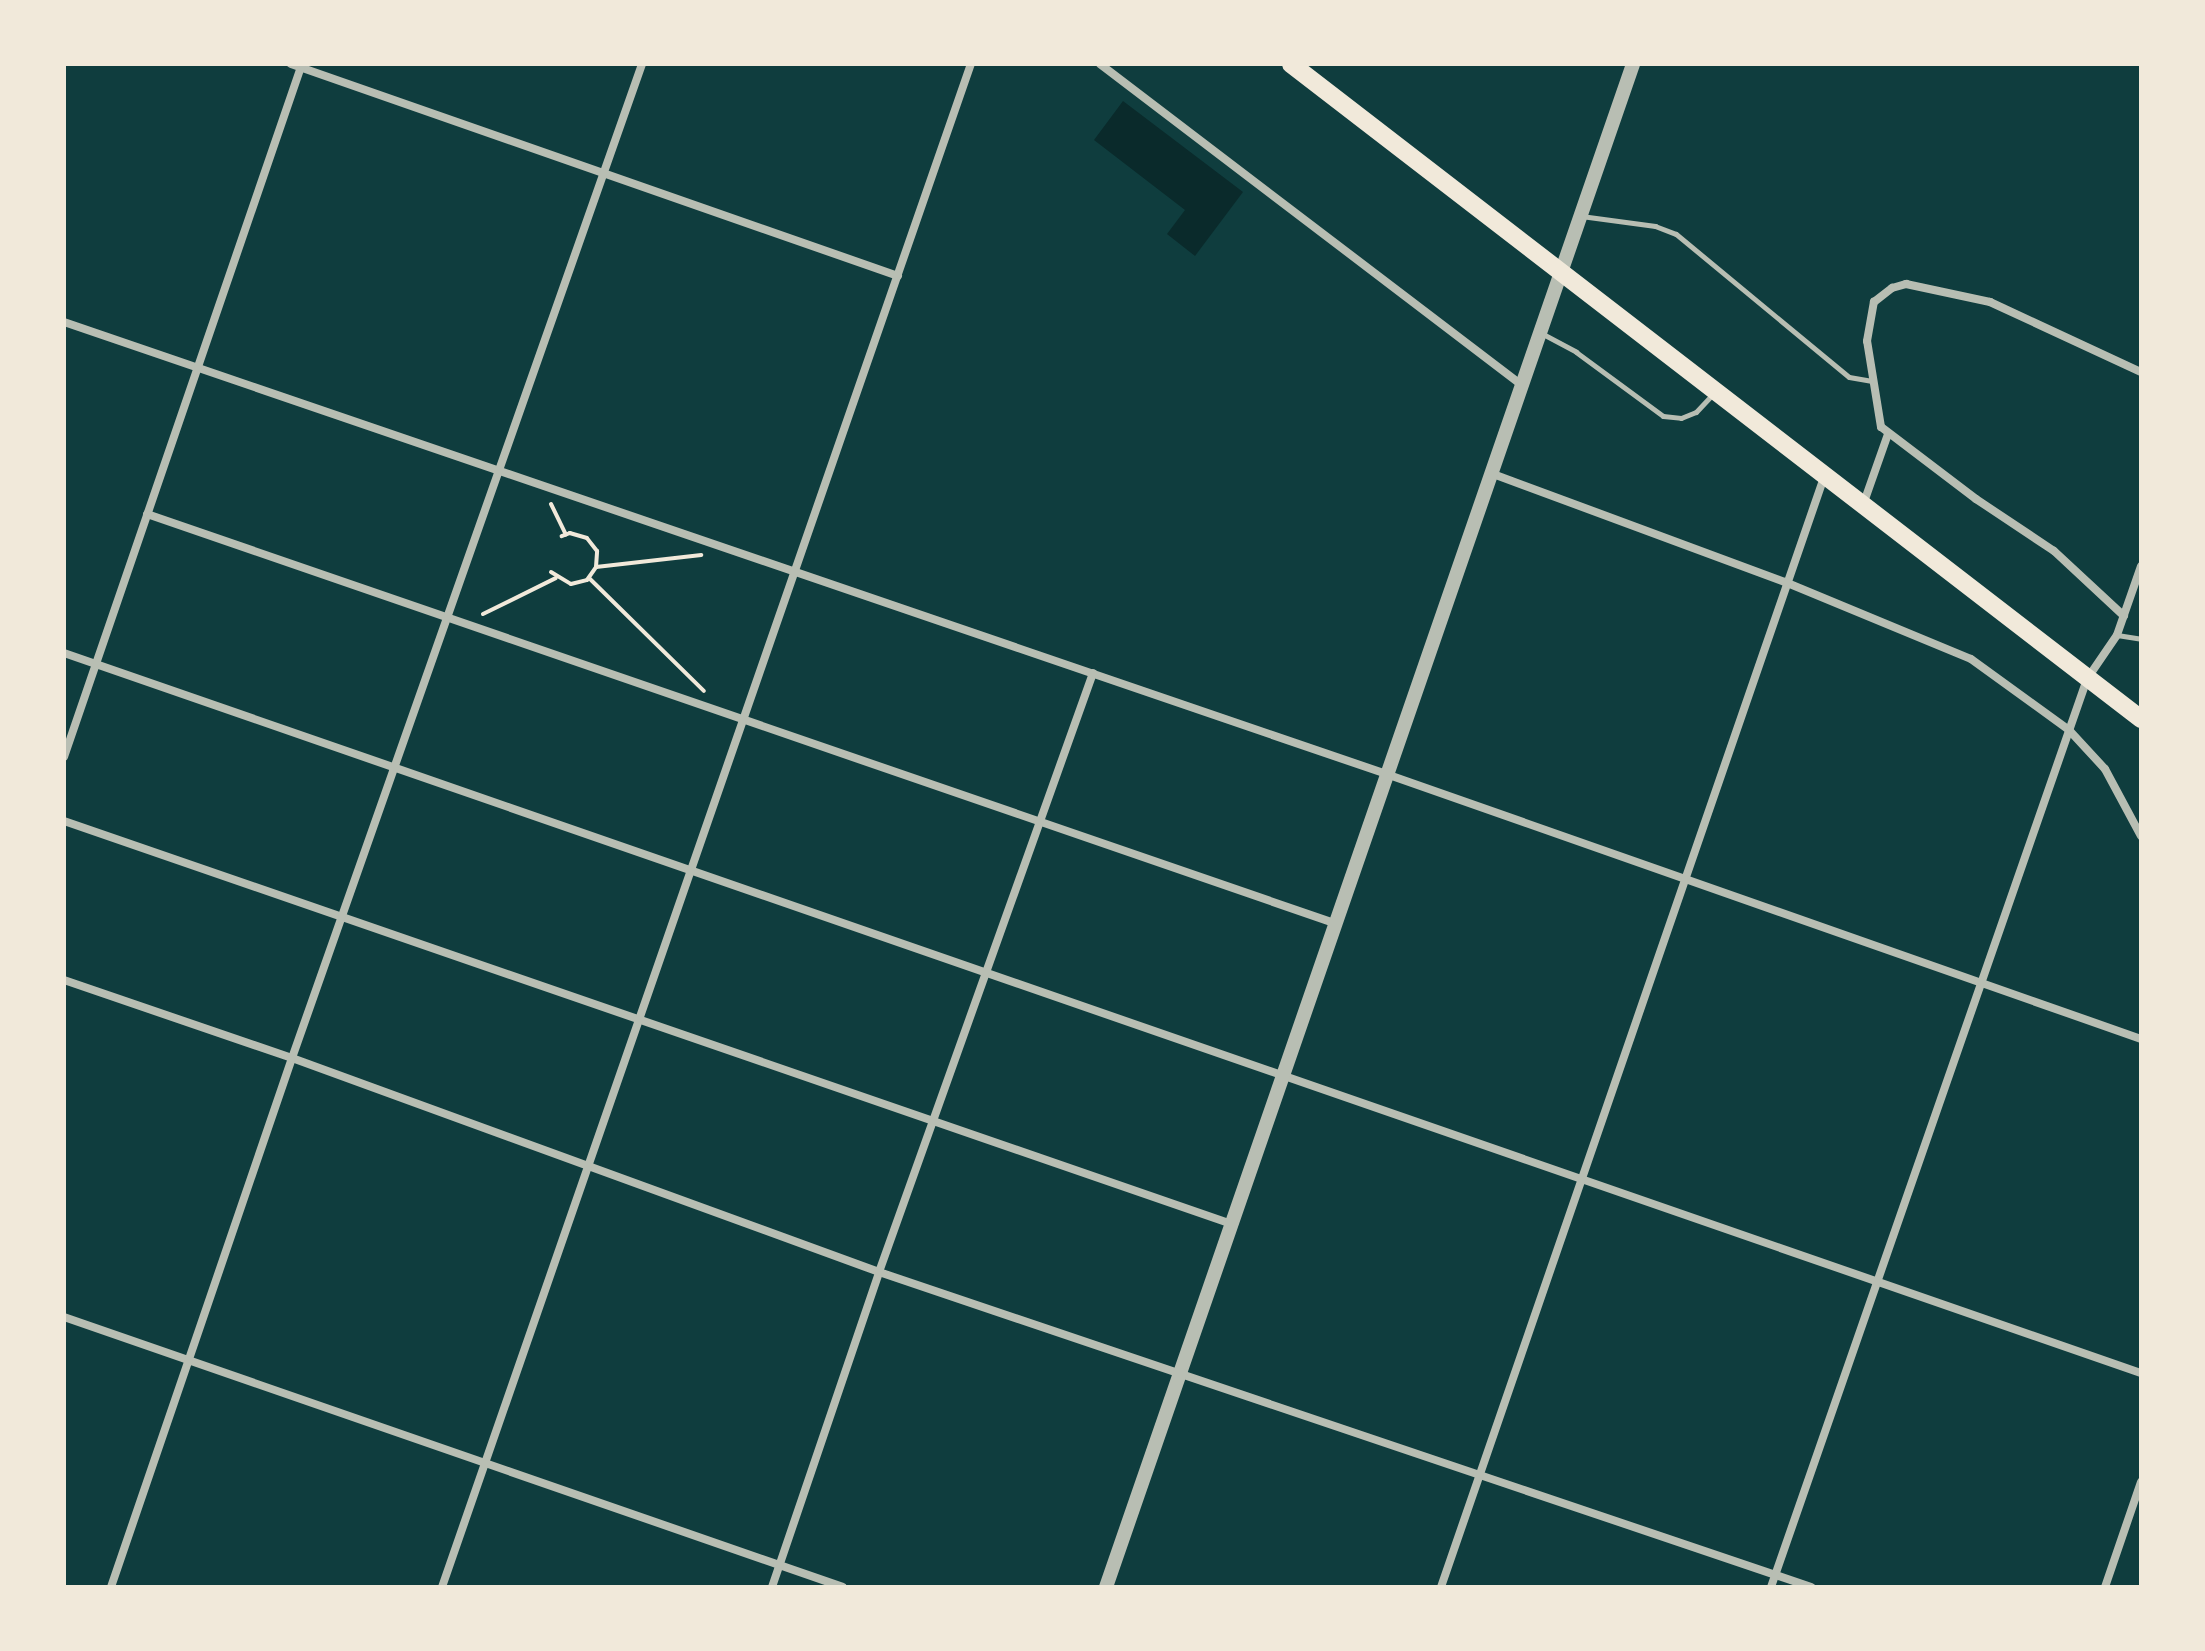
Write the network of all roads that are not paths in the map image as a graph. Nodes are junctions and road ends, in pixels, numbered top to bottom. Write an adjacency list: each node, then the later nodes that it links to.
1 (291, 64): 7 (street)
2 (642, 64): 8 (street)
3 (971, 64): 11 (street)
4 (1100, 64): 17 (street)
5 (1291, 64): 10 (highway)
6 (1633, 64): 9 (street)
7 (301, 66): 8 (street); 14 (street)
8 (604, 173): 11 (street); 20 (street)
9 (1580, 216): 10 (street); 16 (lane)
10 (1559, 272): 13 (street); 18 (highway)
11 (898, 276): 26 (street)
12 (64, 322): 14 (street)
13 (1540, 332): 17 (street); 18 (lane)
14 (198, 367): 20 (street); 24 (street)
15 (2141, 372): 16 (street)
16 (1871, 381): 19 (street)
17 (1523, 387): 21 (street)
18 (1714, 392): 22 (highway)
19 (1888, 434): 23 (street); 28 (street)
20 (498, 469): 26 (street); 29 (street)
21 (1493, 474): 27 (street); 41 (street)
22 (1824, 477): 23 (highway); 27 (street)
23 (1862, 507): 35 (highway)
24 (147, 514): 29 (street); 33 (street)
25 (2141, 566): 28 (street)
26 (795, 571): 34 (street); 37 (street)
27 (1785, 582): 38 (street); 46 (street)
28 (2124, 616): 30 (street)
29 (446, 618): 37 (street); 40 (street)
30 (2117, 635): 31 (lane); 35 (street)
31 (2141, 639)
32 (64, 653): 33 (street)
33 (96, 664): 39 (street); 40 (street)
34 (1093, 673): 41 (street); 43 (street)
35 (2087, 679): 36 (highway); 38 (street)
36 (2141, 719)
37 (744, 720): 43 (street); 45 (street)
38 (2069, 730): 44 (street); 51 (street)
39 (64, 757)
40 (394, 767): 45 (street); 47 (street)
41 (1389, 775): 46 (street); 48 (street)
42 (64, 821): 47 (street)
43 (1040, 822): 48 (street); 49 (street)
44 (2141, 836)
45 (691, 870): 49 (street); 52 (street)
46 (1684, 877): 51 (street); 58 (street)
47 (342, 917): 52 (street); 54 (street)
48 (1337, 924): 55 (street)
49 (986, 973): 55 (street); 56 (street)
50 (64, 980): 54 (street)
51 (1982, 981): 53 (street); 61 (street)
52 (639, 1020): 56 (street); 57 (street)
53 (2141, 1039)
54 (292, 1058): 57 (street); 63 (street)
55 (1284, 1076): 58 (street); 59 (street)
56 (933, 1121): 59 (street); 60 (street)
57 (588, 1166): 60 (street); 66 (street)
58 (1581, 1179): 61 (street); 67 (street)
59 (1232, 1224): 64 (street)
60 (879, 1272): 64 (street); 69 (street)
61 (1877, 1281): 65 (street); 70 (street)
62 (64, 1317): 63 (street)
63 (189, 1360): 66 (street); 71 (street)
64 (1181, 1373): 67 (street); 75 (street)
65 (2141, 1373)
66 (485, 1463): 69 (street); 72 (street)
67 (1480, 1473): 70 (street); 76 (street)
68 (2141, 1482): 79 (street)
69 (780, 1565): 73 (street); 74 (street)
70 (1776, 1575): 77 (street); 78 (street)
71 (111, 1587)
72 (442, 1587)
73 (772, 1587)
74 (843, 1587)
75 (1106, 1587)
76 (1441, 1587)
77 (1771, 1587)
78 (1811, 1587)
79 (2105, 1587)

